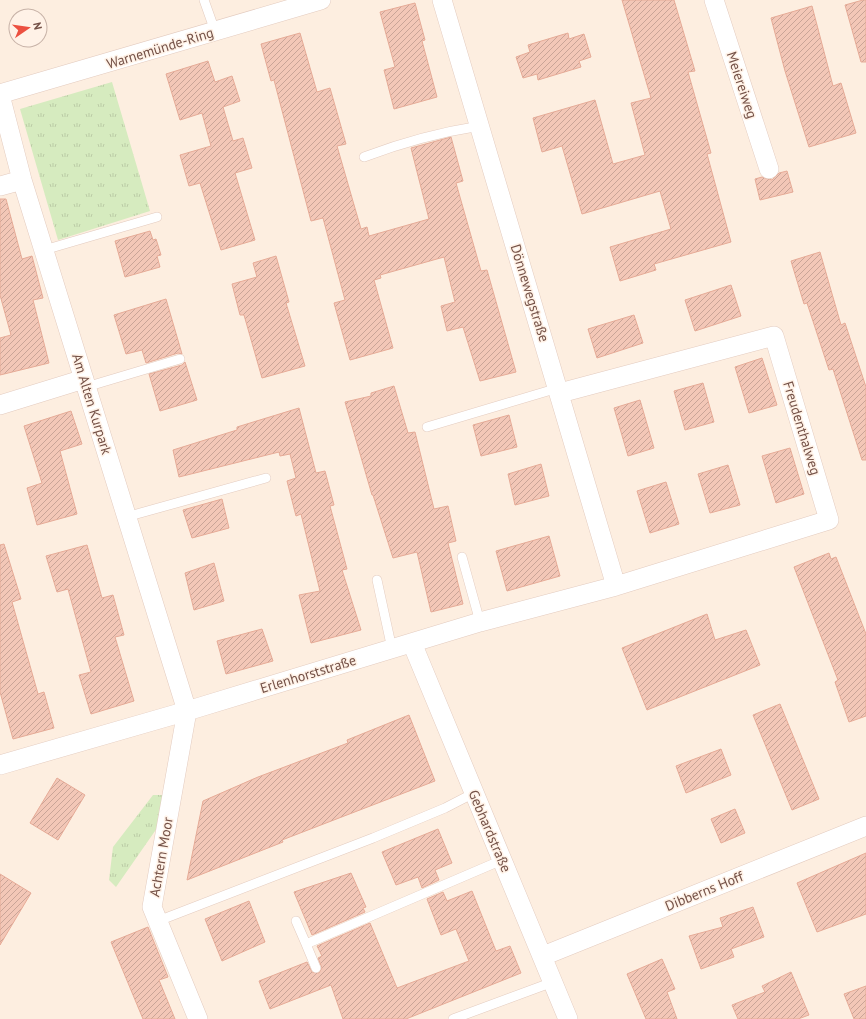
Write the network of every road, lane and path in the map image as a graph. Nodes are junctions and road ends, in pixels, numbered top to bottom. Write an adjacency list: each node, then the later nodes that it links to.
1 (204, 0): 5 (lane)
2 (321, 0): 5 (street, Warnemünde-Ring)
3 (442, 0): 7 (street, Dönnewegstraße)
4 (714, 0): 9 (street, Meiereiweg)
5 (215, 31): 6 (street, Warnemünde-Ring)
6 (0, 95): 10 (street, Am Alten Kurpark)
7 (480, 126): 8 (lane); 16 (street, Dönnewegstraße)
8 (364, 157)
9 (770, 169)
10 (22, 180): 11 (street); 13 (street, Am Alten Kurpark)
11 (0, 186)
12 (157, 217): 13 (lane)
13 (44, 250): 15 (street, Am Alten Kurpark)
14 (180, 358): 15 (lane)
15 (85, 383): 17 (street); 20 (street, Am Alten Kurpark)
16 (559, 391): 18 (lane); 23 (street, Dönnewegstraße); 23 (street, Freudenthalweg)
17 (0, 405)
18 (427, 427)
19 (266, 478): 20 (lane)
20 (126, 516): 27 (street, Am Alten Kurpark)
21 (462, 557): 24 (lane)
22 (377, 580): 26 (lane)
23 (616, 586): 24 (street, Erlenhorststraße)
24 (480, 622): 25 (street, Erlenhorststraße)
25 (412, 643): 26 (street, Erlenhorststraße); 29 (street, Gebhardstraße)
26 (392, 649): 27 (street, Erlenhorststraße)
27 (187, 711): 28 (street, Erlenhorststraße); 32 (street, Achtern Moor)
28 (0, 765)
29 (474, 793): 31 (street, Gebhardstraße); 32 (lane)
30 (866, 826): 35 (street, Dibberns Hoff)
31 (502, 860): 34 (lane); 35 (street, Gebhardstraße)
32 (158, 921): 38 (street, Achtern Moor)
33 (296, 921): 34 (lane)
34 (306, 944): 36 (lane)
35 (543, 956): 37 (street, Gebhardstraße)
36 (316, 968)
37 (553, 982): 39 (lane); 40 (street, Gebhardstraße)
38 (198, 1019)
39 (453, 1019)
40 (568, 1019)

